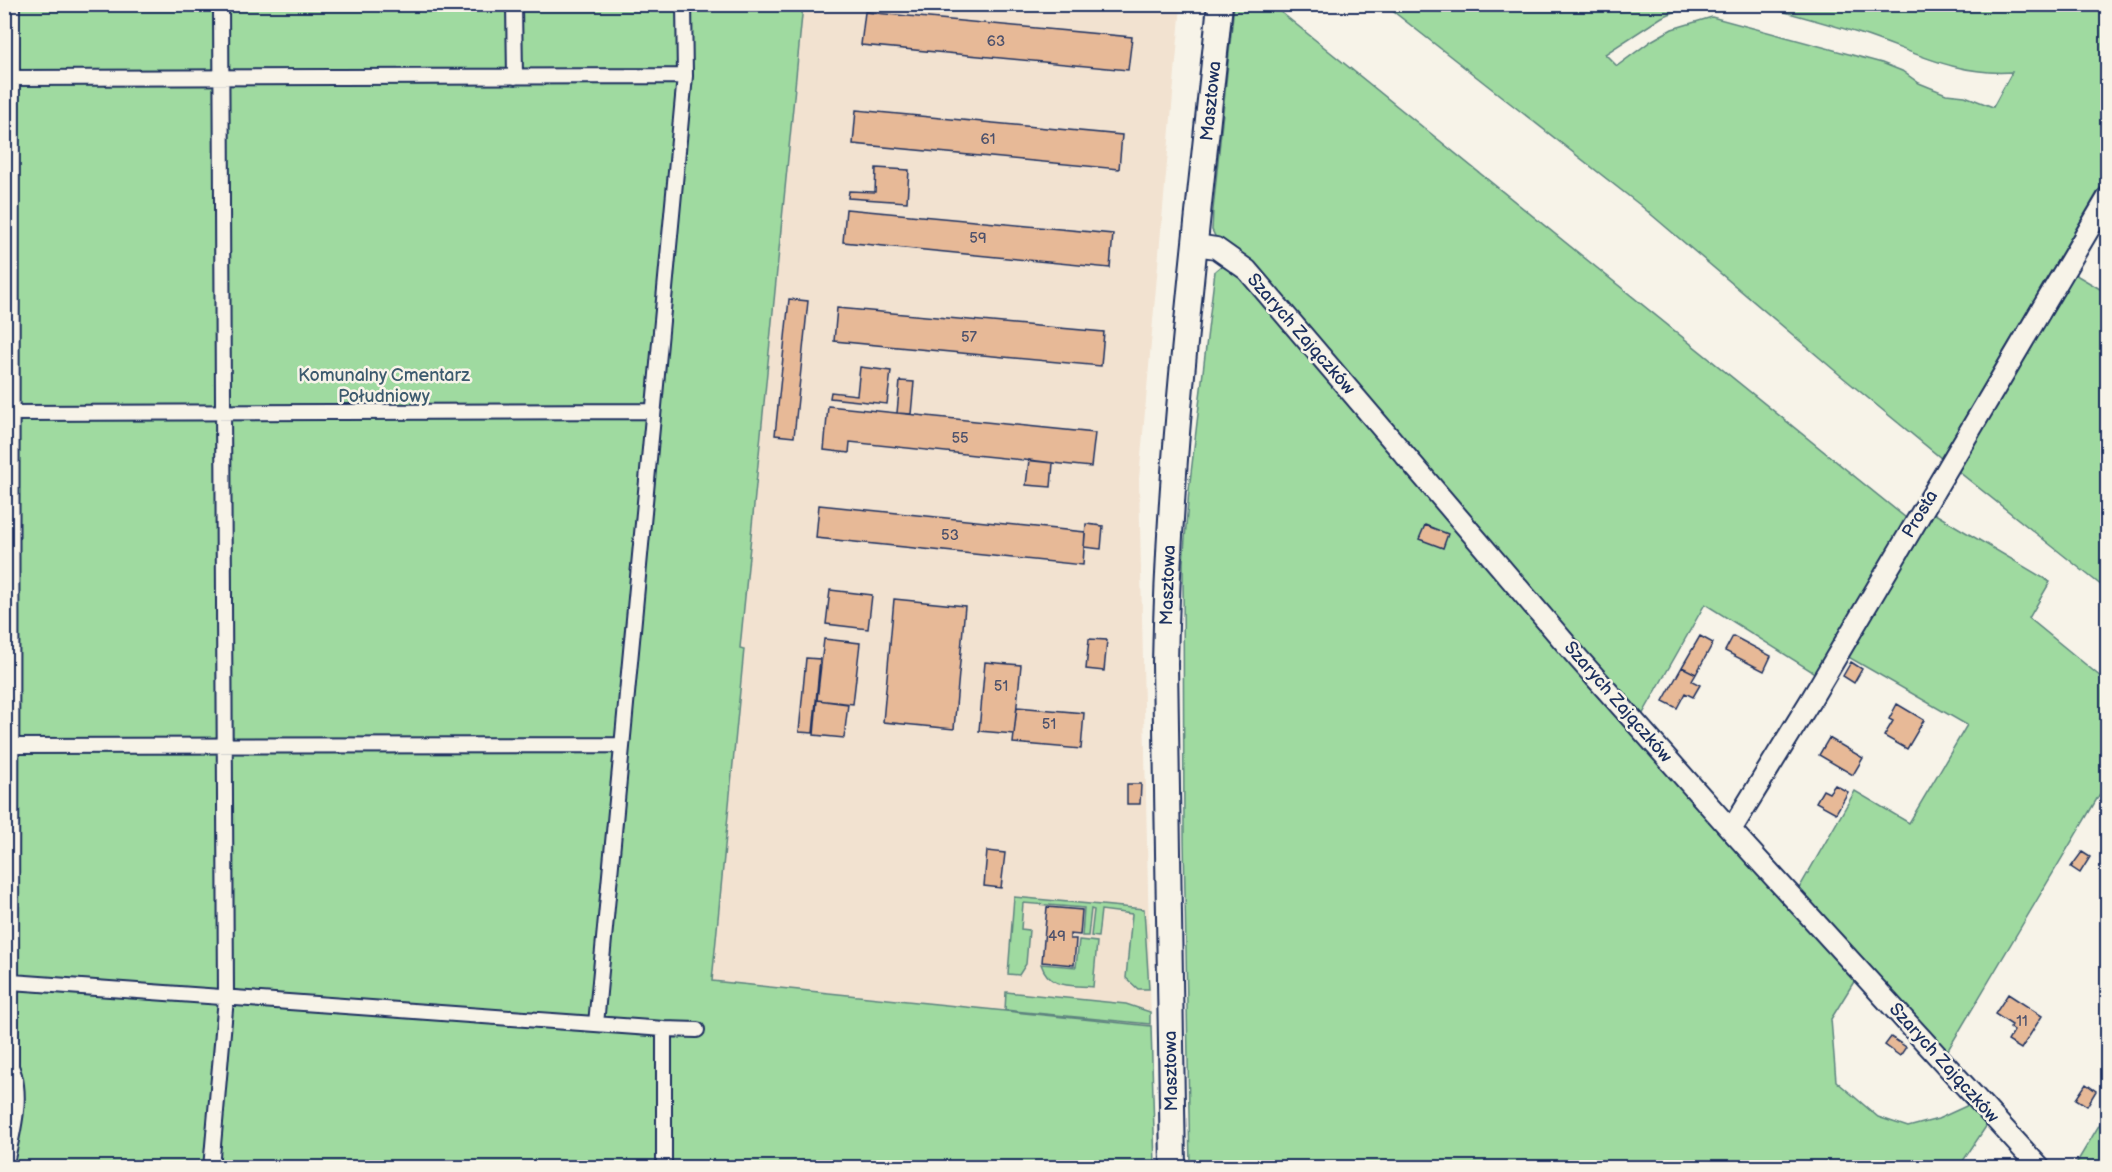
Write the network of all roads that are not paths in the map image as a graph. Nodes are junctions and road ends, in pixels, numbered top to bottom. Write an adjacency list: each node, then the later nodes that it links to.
1 (12, 4): 8 (street)
2 (221, 4): 9 (street)
3 (514, 4): 7 (street)
4 (684, 4): 6 (street)
5 (1220, 4): 11 (street, Masztowa)
6 (685, 76): 7 (street); 13 (street)
7 (516, 77): 9 (street)
8 (8, 78): 9 (street); 14 (street)
9 (221, 78): 12 (street)
10 (2108, 197): 18 (street, Prosta)
11 (1196, 245): 18 (street, Szarych Zajączków); 28 (street, Masztowa)
12 (223, 411): 13 (street); 14 (street); 15 (street)
13 (653, 411): 16 (street)
14 (8, 412): 17 (street)
15 (224, 745): 16 (street); 17 (street); 20 (street)
16 (622, 745): 21 (street)
17 (8, 746): 19 (street)
18 (1731, 830): 29 (street, Szarych Zajączków)
19 (12, 982): 20 (street); 24 (street)
20 (226, 998): 21 (street); 26 (street)
21 (596, 1024): 22 (street)
22 (664, 1029): 23 (street); 27 (street)
23 (697, 1030)
24 (8, 1060): 25 (street)
25 (5, 1167)
26 (211, 1167)
27 (664, 1167)
28 (1173, 1167)
29 (2040, 1167)

